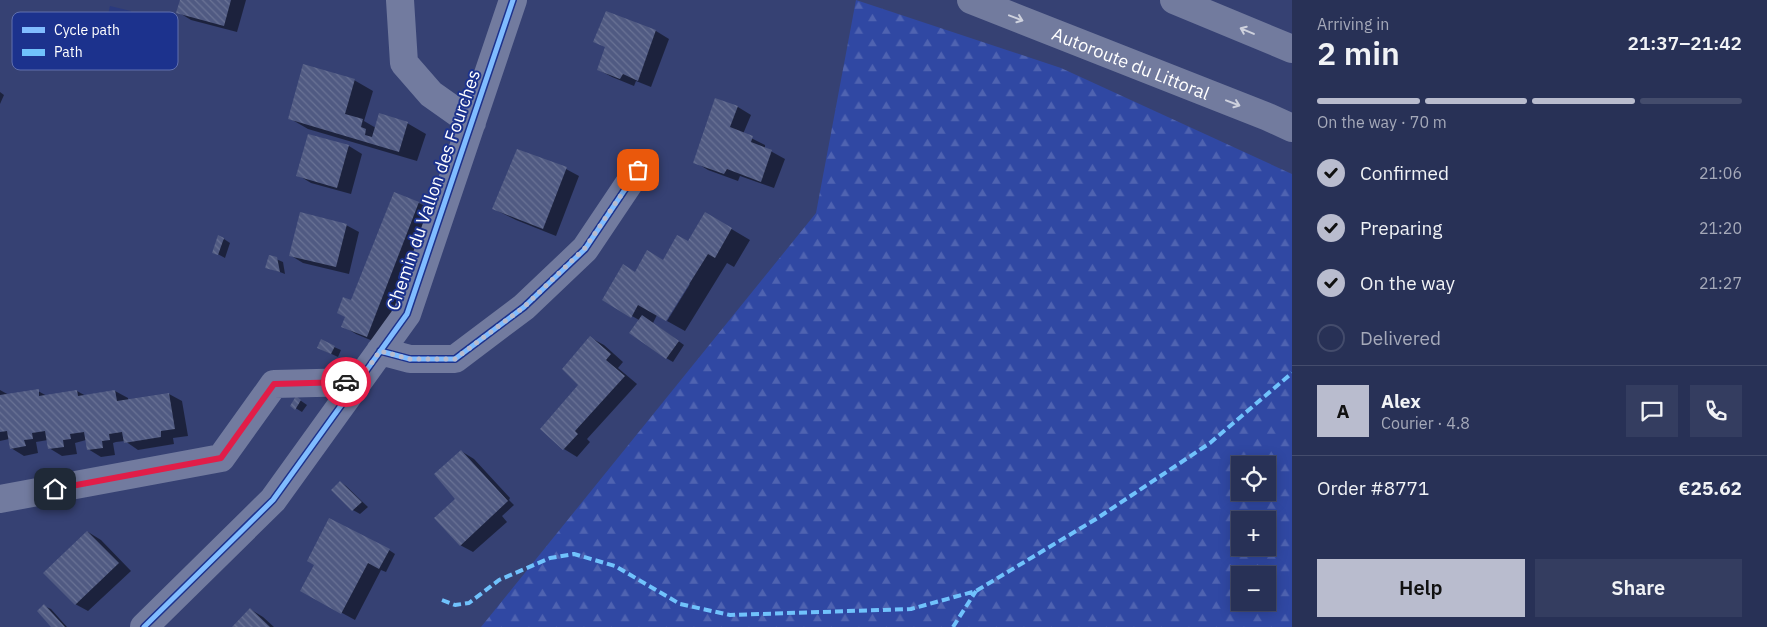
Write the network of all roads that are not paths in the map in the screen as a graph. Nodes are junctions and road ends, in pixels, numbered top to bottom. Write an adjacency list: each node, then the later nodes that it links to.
1 (400, 0): 6 (street)
2 (514, 0): 6 (street, Chemin du Vallon des Fourches)
3 (971, 0): 7 (highway, Autoroute du Littoral, one-way to 7)
4 (1174, 0): 5 (highway, one-way to 4)
5 (1292, 49)
6 (472, 123): 9 (street, Chemin du Vallon des Fourches)
7 (1292, 128)
8 (638, 170): 9 (street)
9 (380, 351): 10 (street, Chemin du Vallon des Fourches)
10 (358, 382): 11 (street); 12 (street, Chemin du Vallon des Fourches)
11 (0, 499)
12 (144, 627)

